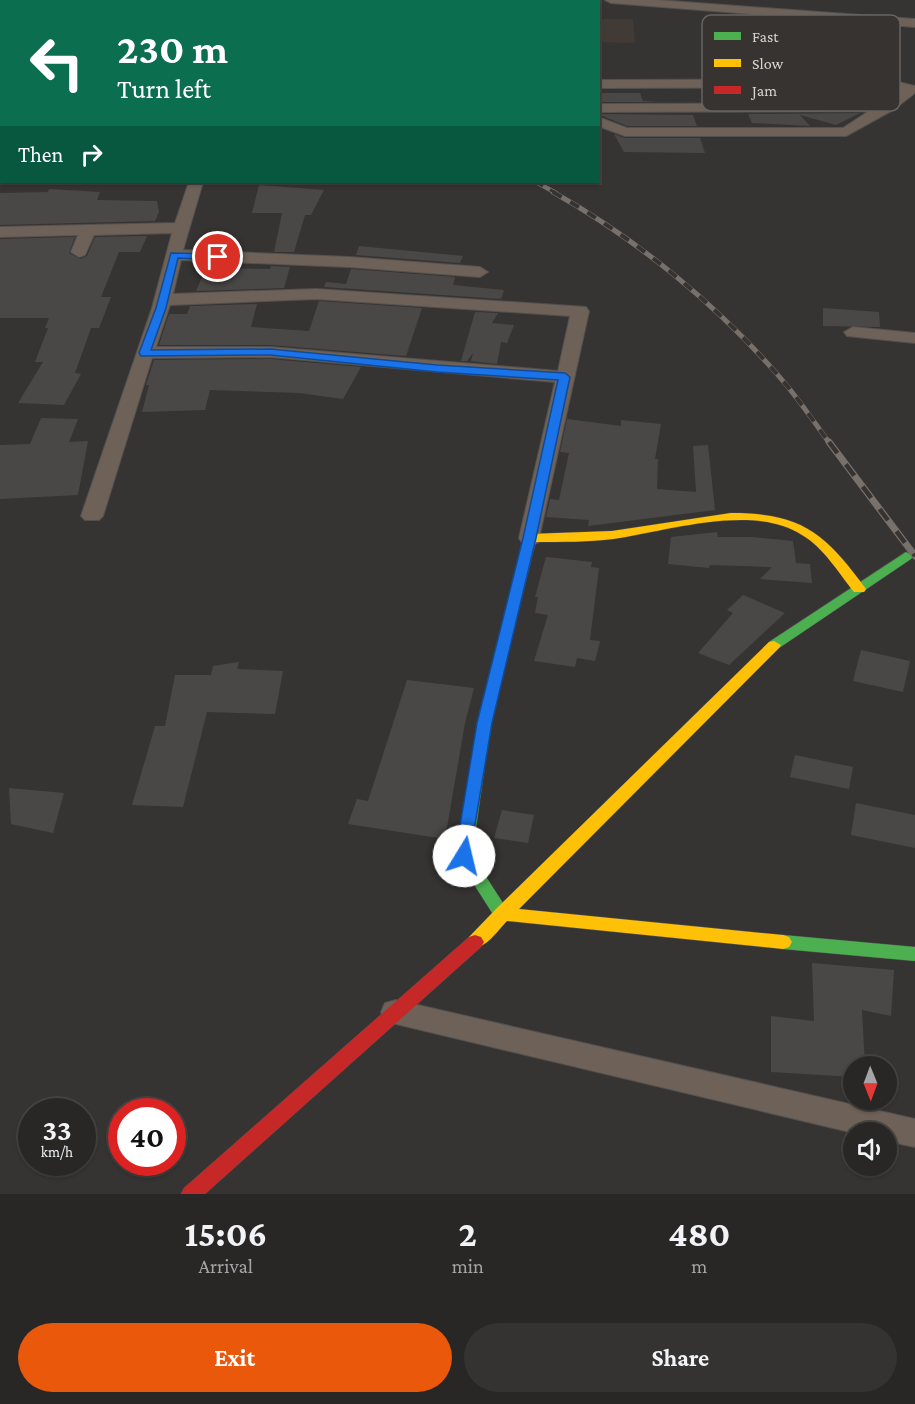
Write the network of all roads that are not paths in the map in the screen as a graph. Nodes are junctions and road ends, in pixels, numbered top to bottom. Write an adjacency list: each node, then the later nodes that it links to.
1 (611, 0): 2 (street)
2 (765, 5): 3 (street)
3 (848, 15)
4 (900, 21): 5 (street)
5 (915, 23)
6 (600, 84): 7 (street)
7 (702, 84)
8 (900, 86): 9 (street)
9 (911, 95)
10 (600, 108): 11 (street)
11 (702, 108)
12 (722, 111): 15 (street)
13 (881, 111): 15 (street)
14 (600, 122): 15 (street)
15 (733, 132)
16 (196, 183): 17 (street)
17 (181, 228): 18 (street); 21 (street)
18 (88, 231): 19 (street); 20 (street)
19 (0, 232)
20 (79, 252)
21 (174, 255): 22 (street); 23 (street)
22 (480, 272)
23 (163, 300): 26 (street); 27 (street)
24 (853, 332): 25 (street)
25 (915, 338)
26 (145, 353): 27 (street); 28 (street)
27 (565, 377): 29 (street)
28 (92, 516)
29 (530, 538): 31 (street); 32 (street)
30 (906, 556): 31 (street)
31 (859, 589): 32 (street)
32 (502, 915): 33 (street); 34 (street)
33 (915, 954)
34 (396, 1012): 35 (street); 36 (street)
35 (915, 1133)
36 (192, 1194)

